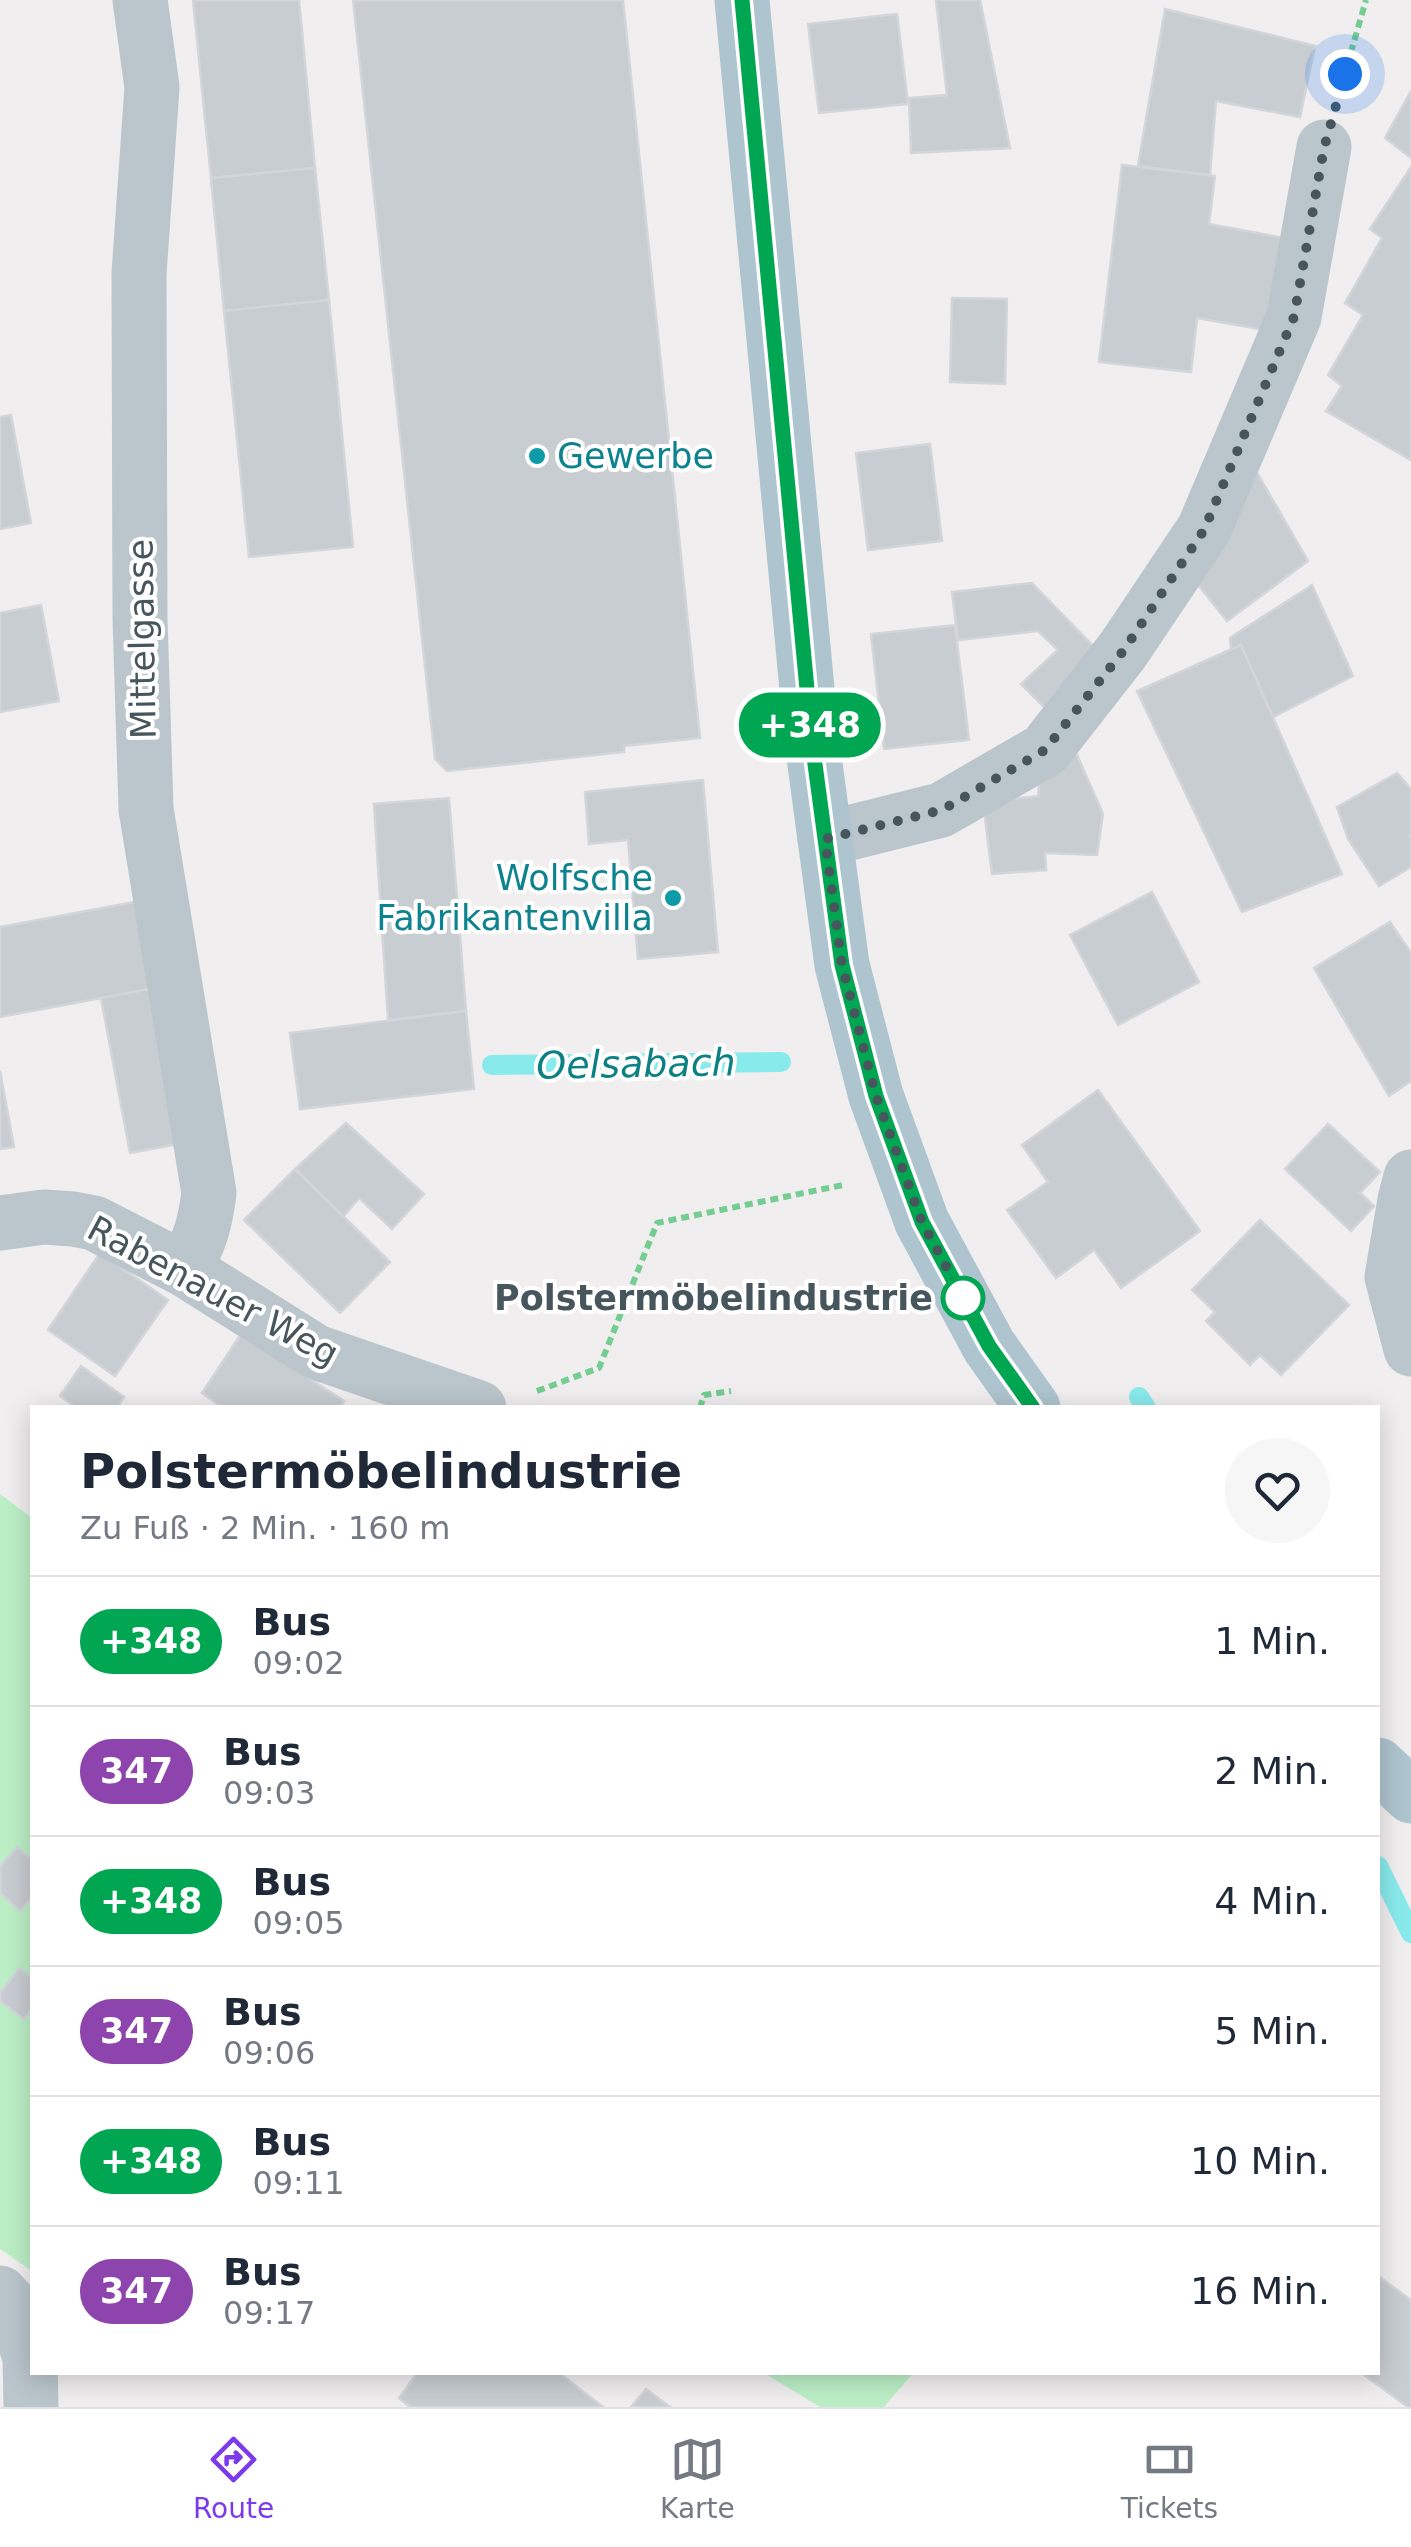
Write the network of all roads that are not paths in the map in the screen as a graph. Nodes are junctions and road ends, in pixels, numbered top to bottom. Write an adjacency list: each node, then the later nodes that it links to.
1 (140, 0): 7 (street, Mittelgasse)
2 (742, 0): 4 (main road)
3 (1324, 148): 4 (street)
4 (825, 839): 10 (main road)
5 (1411, 1177): 8 (street)
6 (0, 1223): 7 (street, Rabenauer Weg)
7 (184, 1269): 9 (street, Rabenauer Weg)
8 (1411, 1348)
9 (503, 1401)
10 (1031, 1405)
11 (1380, 1768): 12 (main road)
12 (1411, 1796)
13 (0, 2293): 14 (street)
14 (30, 2407)

